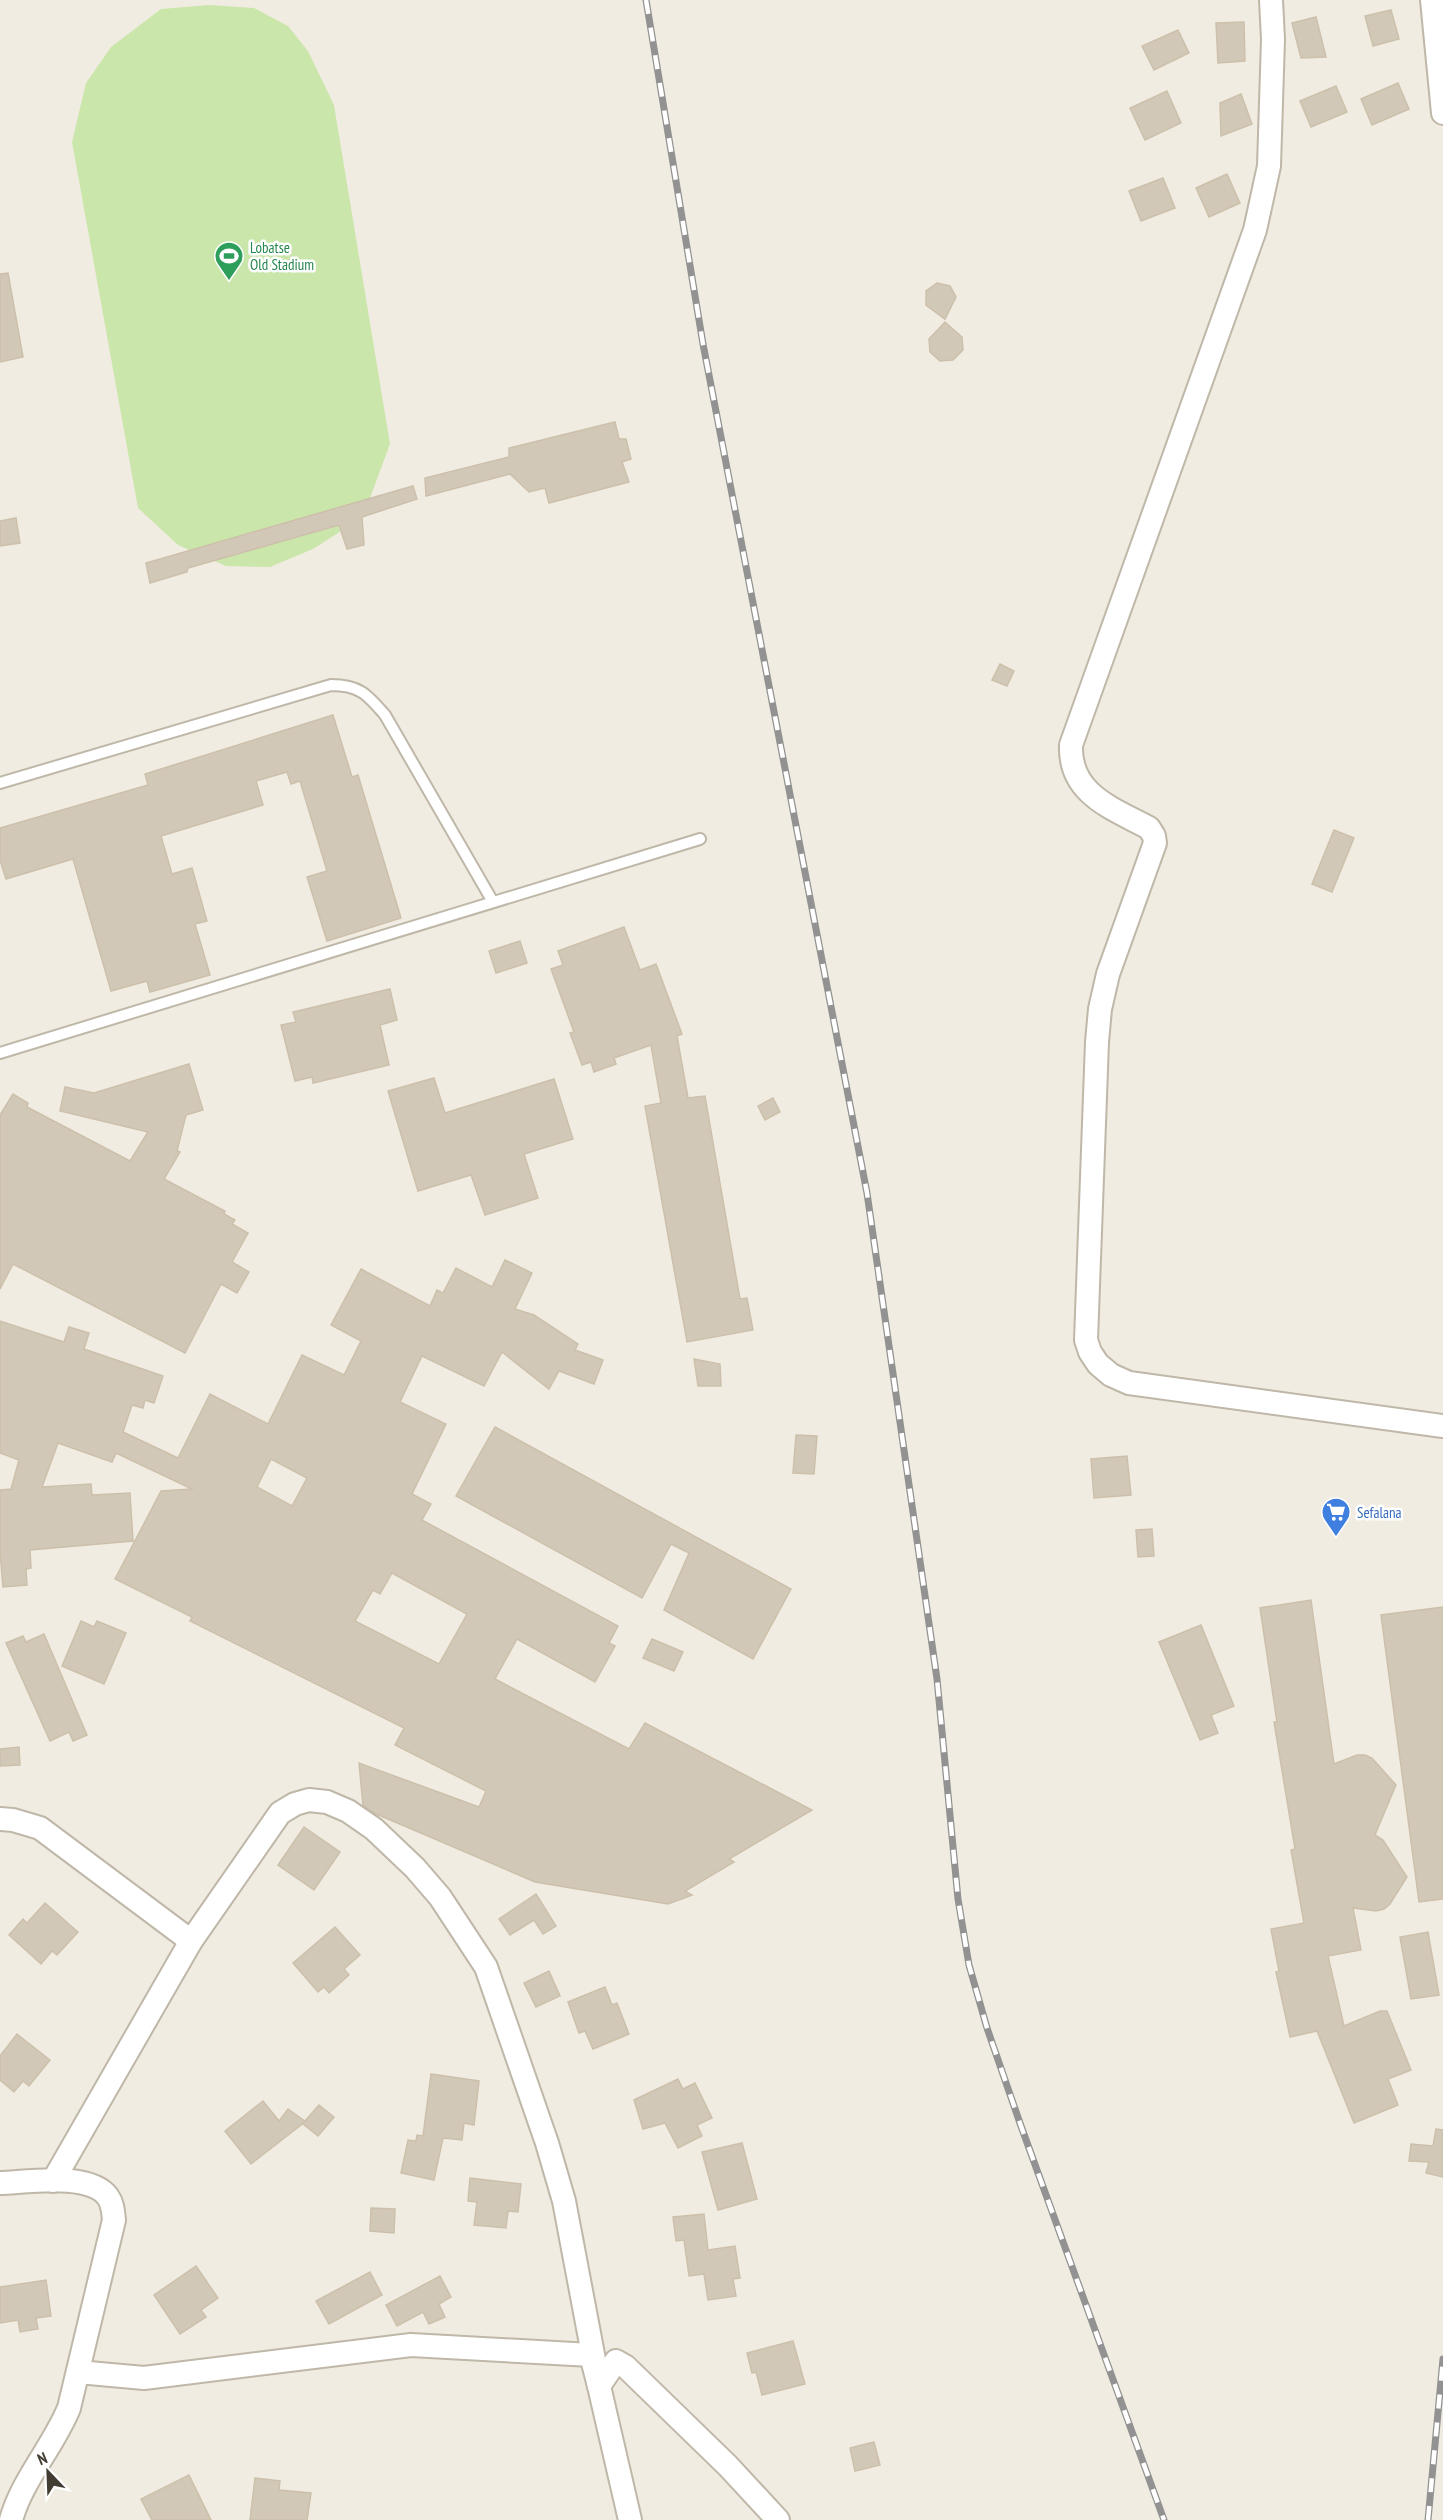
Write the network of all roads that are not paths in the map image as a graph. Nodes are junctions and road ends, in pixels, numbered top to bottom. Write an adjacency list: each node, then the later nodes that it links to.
1 (1271, 0): 8 (street)
2 (1432, 0): 3 (street)
3 (1443, 113)
4 (0, 783): 6 (lane)
5 (700, 839): 6 (lane)
6 (493, 902): 7 (lane)
7 (0, 1053)
8 (1443, 1426)
9 (0, 1819): 10 (street)
10 (191, 1941): 11 (street); 14 (street)
11 (53, 2181): 12 (street); 13 (street)
12 (0, 2183)
13 (78, 2372): 14 (street); 15 (street)
14 (599, 2386): 16 (street); 17 (street)
15 (11, 2520)
16 (630, 2520)
17 (778, 2520)

